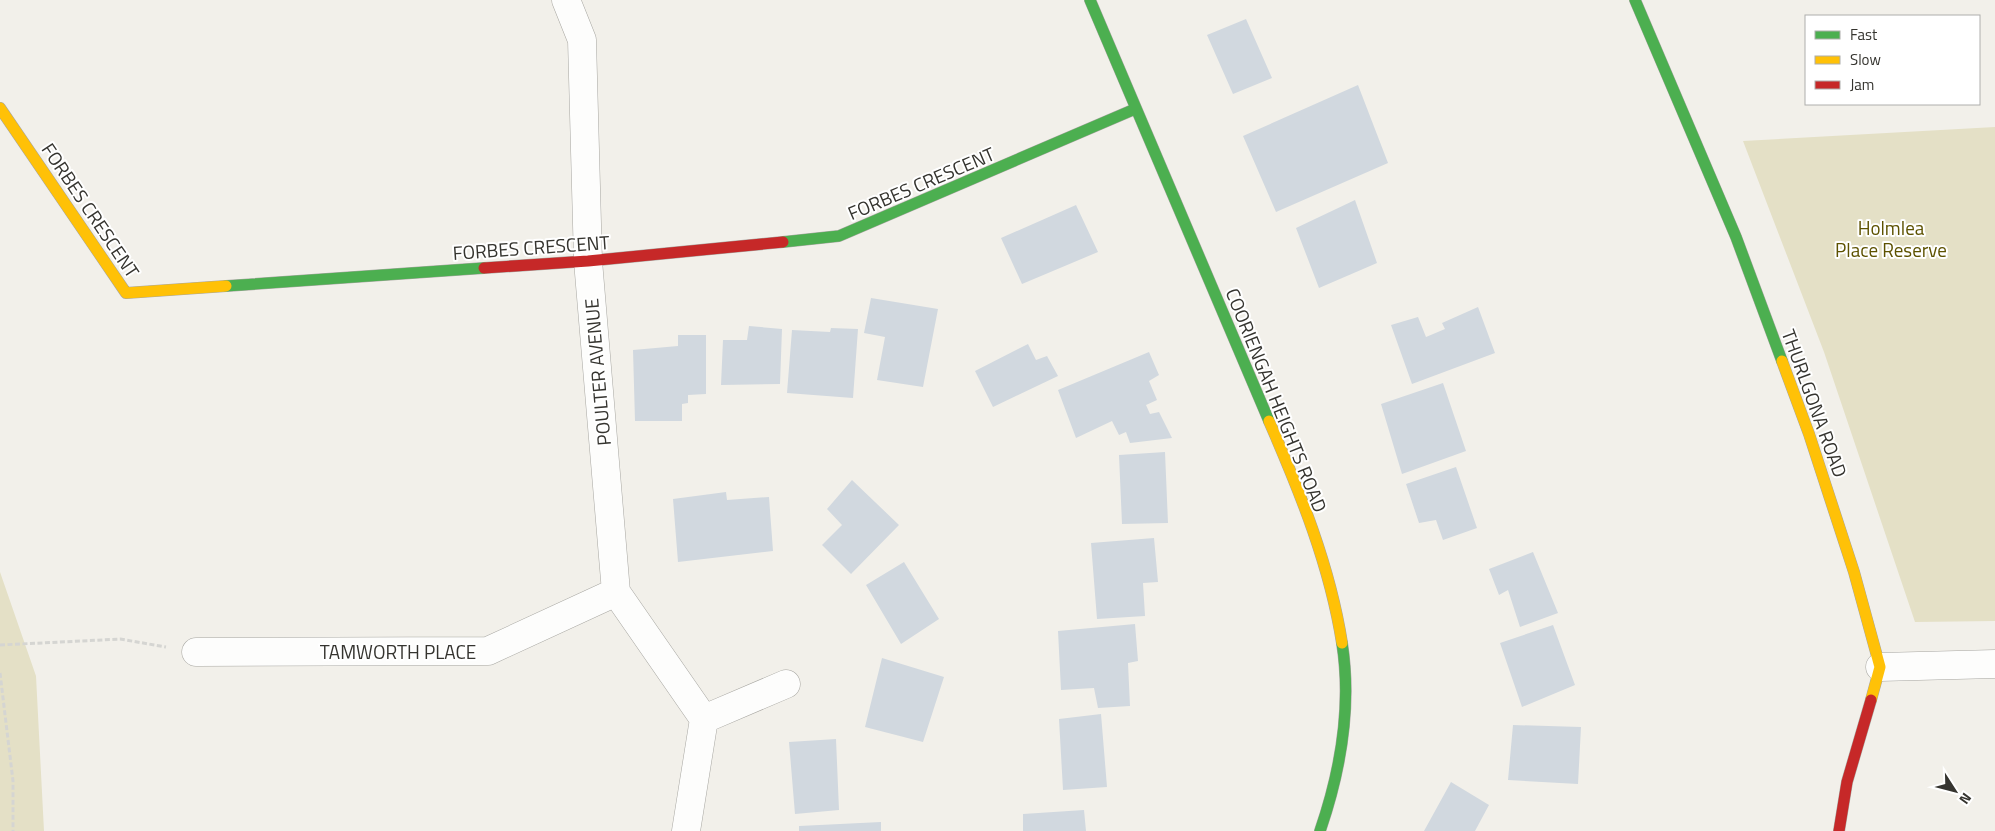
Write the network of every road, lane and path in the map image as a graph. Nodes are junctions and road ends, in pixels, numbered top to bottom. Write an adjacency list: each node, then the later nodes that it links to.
1 (566, 0): 6 (street, POULTER AVENUE)
2 (1090, 0): 5 (street, COORIENGAH HEIGHTS ROAD)
3 (1639, 1): 11 (street, THURLGONA ROAD)
4 (0, 108): 6 (street, FORBES CRESCENT)
5 (1135, 109): 6 (street, FORBES CRESCENT); 17 (street, COORIENGAH HEIGHTS ROAD)
6 (588, 261): 7 (street, POULTER AVENUE)
7 (616, 592): 9 (street, TAMWORTH PLACE); 14 (street, POULTER AVENUE)
8 (0, 645): 9 (path)
9 (196, 652)
10 (1995, 664): 11 (street)
11 (1880, 667): 18 (street)
12 (0, 673): 15 (path)
13 (786, 684): 14 (street)
14 (704, 719): 16 (street)
15 (13, 831)
16 (686, 831)
17 (1320, 831)
18 (1838, 831)

